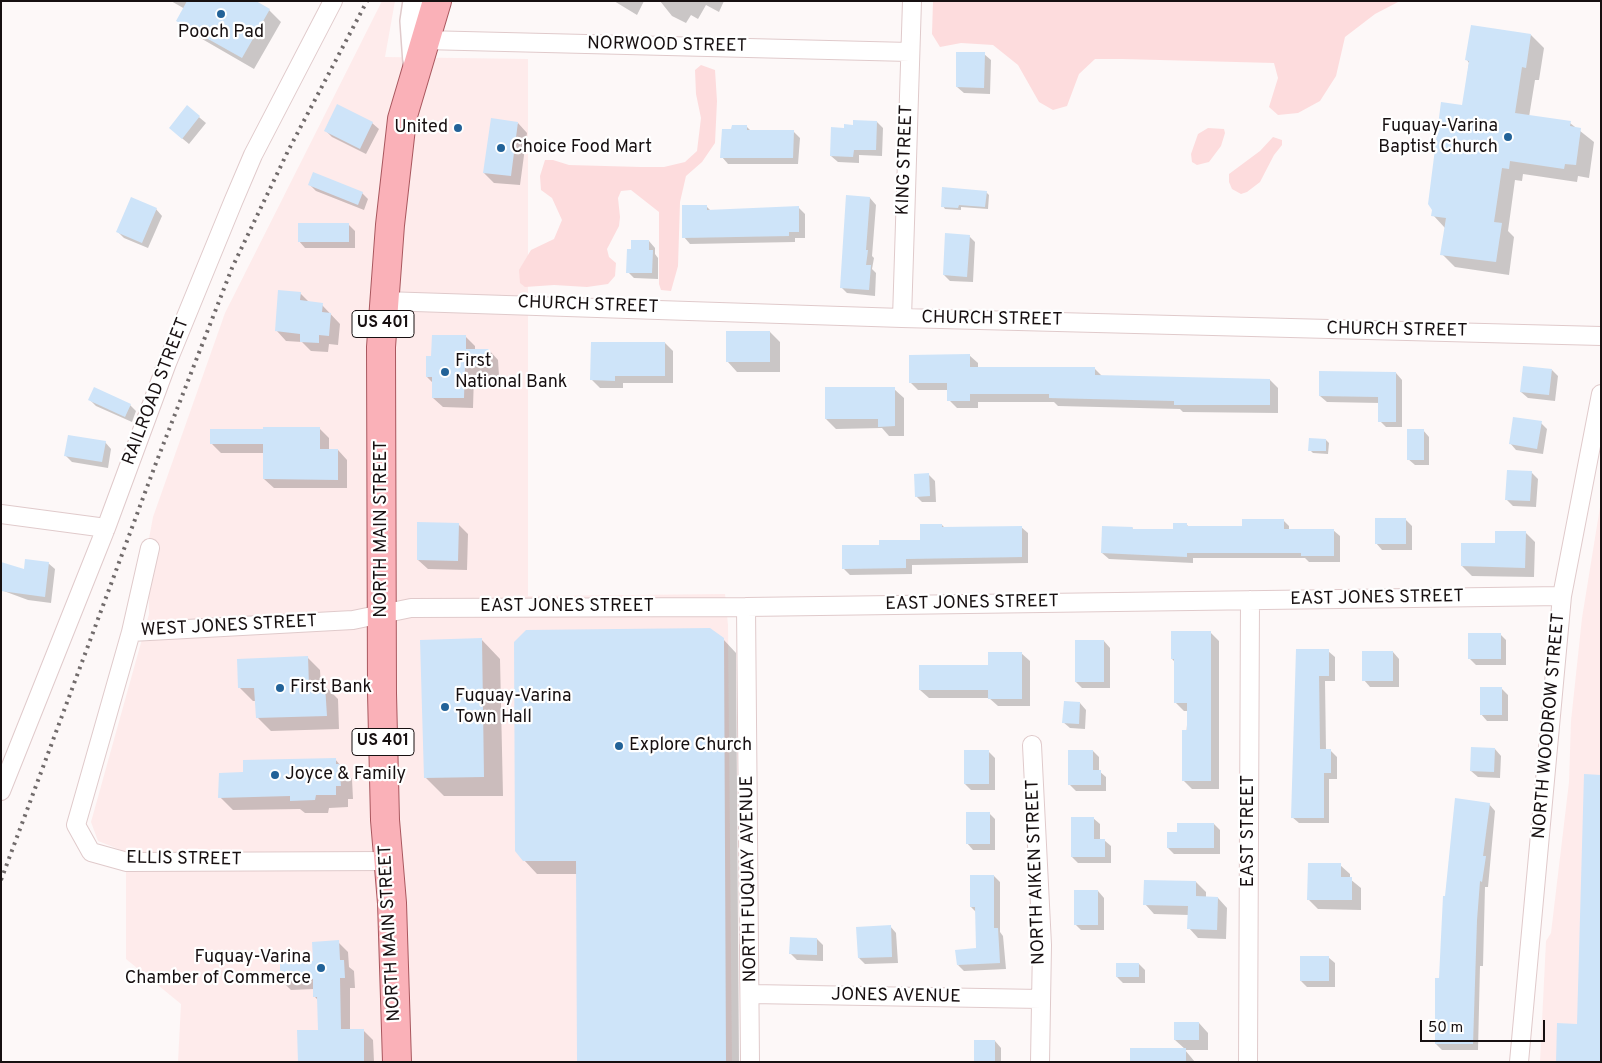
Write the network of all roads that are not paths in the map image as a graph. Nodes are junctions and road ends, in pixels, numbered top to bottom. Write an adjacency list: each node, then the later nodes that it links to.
1 (333, 1): 13 (street, RAILROAD STREET)
2 (416, 1): 7 (main road)
3 (437, 1): 5 (main road, NORTH MAIN STREET / US 401)
4 (912, 1): 6 (street, KING STREET)
5 (424, 40): 6 (street, NORWOOD STREET); 7 (main road, NORTH MAIN STREET / US 401)
6 (910, 52): 9 (street, KING STREET)
7 (416, 65): 8 (main road, NORTH MAIN STREET / US 401)
8 (384, 301): 9 (street, CHURCH STREET); 18 (main road, NORTH MAIN STREET / US 401)
9 (902, 318): 10 (street, CHURCH STREET)
10 (1601, 336)
11 (1601, 394): 15 (street, NORTH WOODROW STREET)
12 (1, 514): 13 (street)
13 (106, 528): 21 (street, RAILROAD STREET)
14 (150, 548): 19 (street, WEST JONES STREET)
15 (1562, 596): 16 (street, EAST JONES STREET); 29 (street, NORTH WOODROW STREET)
16 (1250, 600): 17 (street, EAST JONES STREET); 28 (street, EAST STREET)
17 (746, 607): 18 (street, EAST JONES STREET); 23 (street, NORTH FUQUAY AVENUE)
18 (383, 614): 19 (street, WEST JONES STREET); 22 (main road, NORTH MAIN STREET / US 401)
19 (131, 632): 22 (street, ELLIS STREET)
20 (1032, 746): 24 (street, NORTH AIKEN STREET)
21 (1, 792)
22 (388, 861): 25 (main road, NORTH MAIN STREET / US 401)
23 (751, 994): 24 (street, JONES AVENUE); 26 (street, NORTH FUQUAY AVENUE)
24 (1041, 999): 27 (street, NORTH AIKEN STREET)
25 (397, 1062)
26 (750, 1062)
27 (1040, 1062)
28 (1248, 1062)
29 (1519, 1062)

